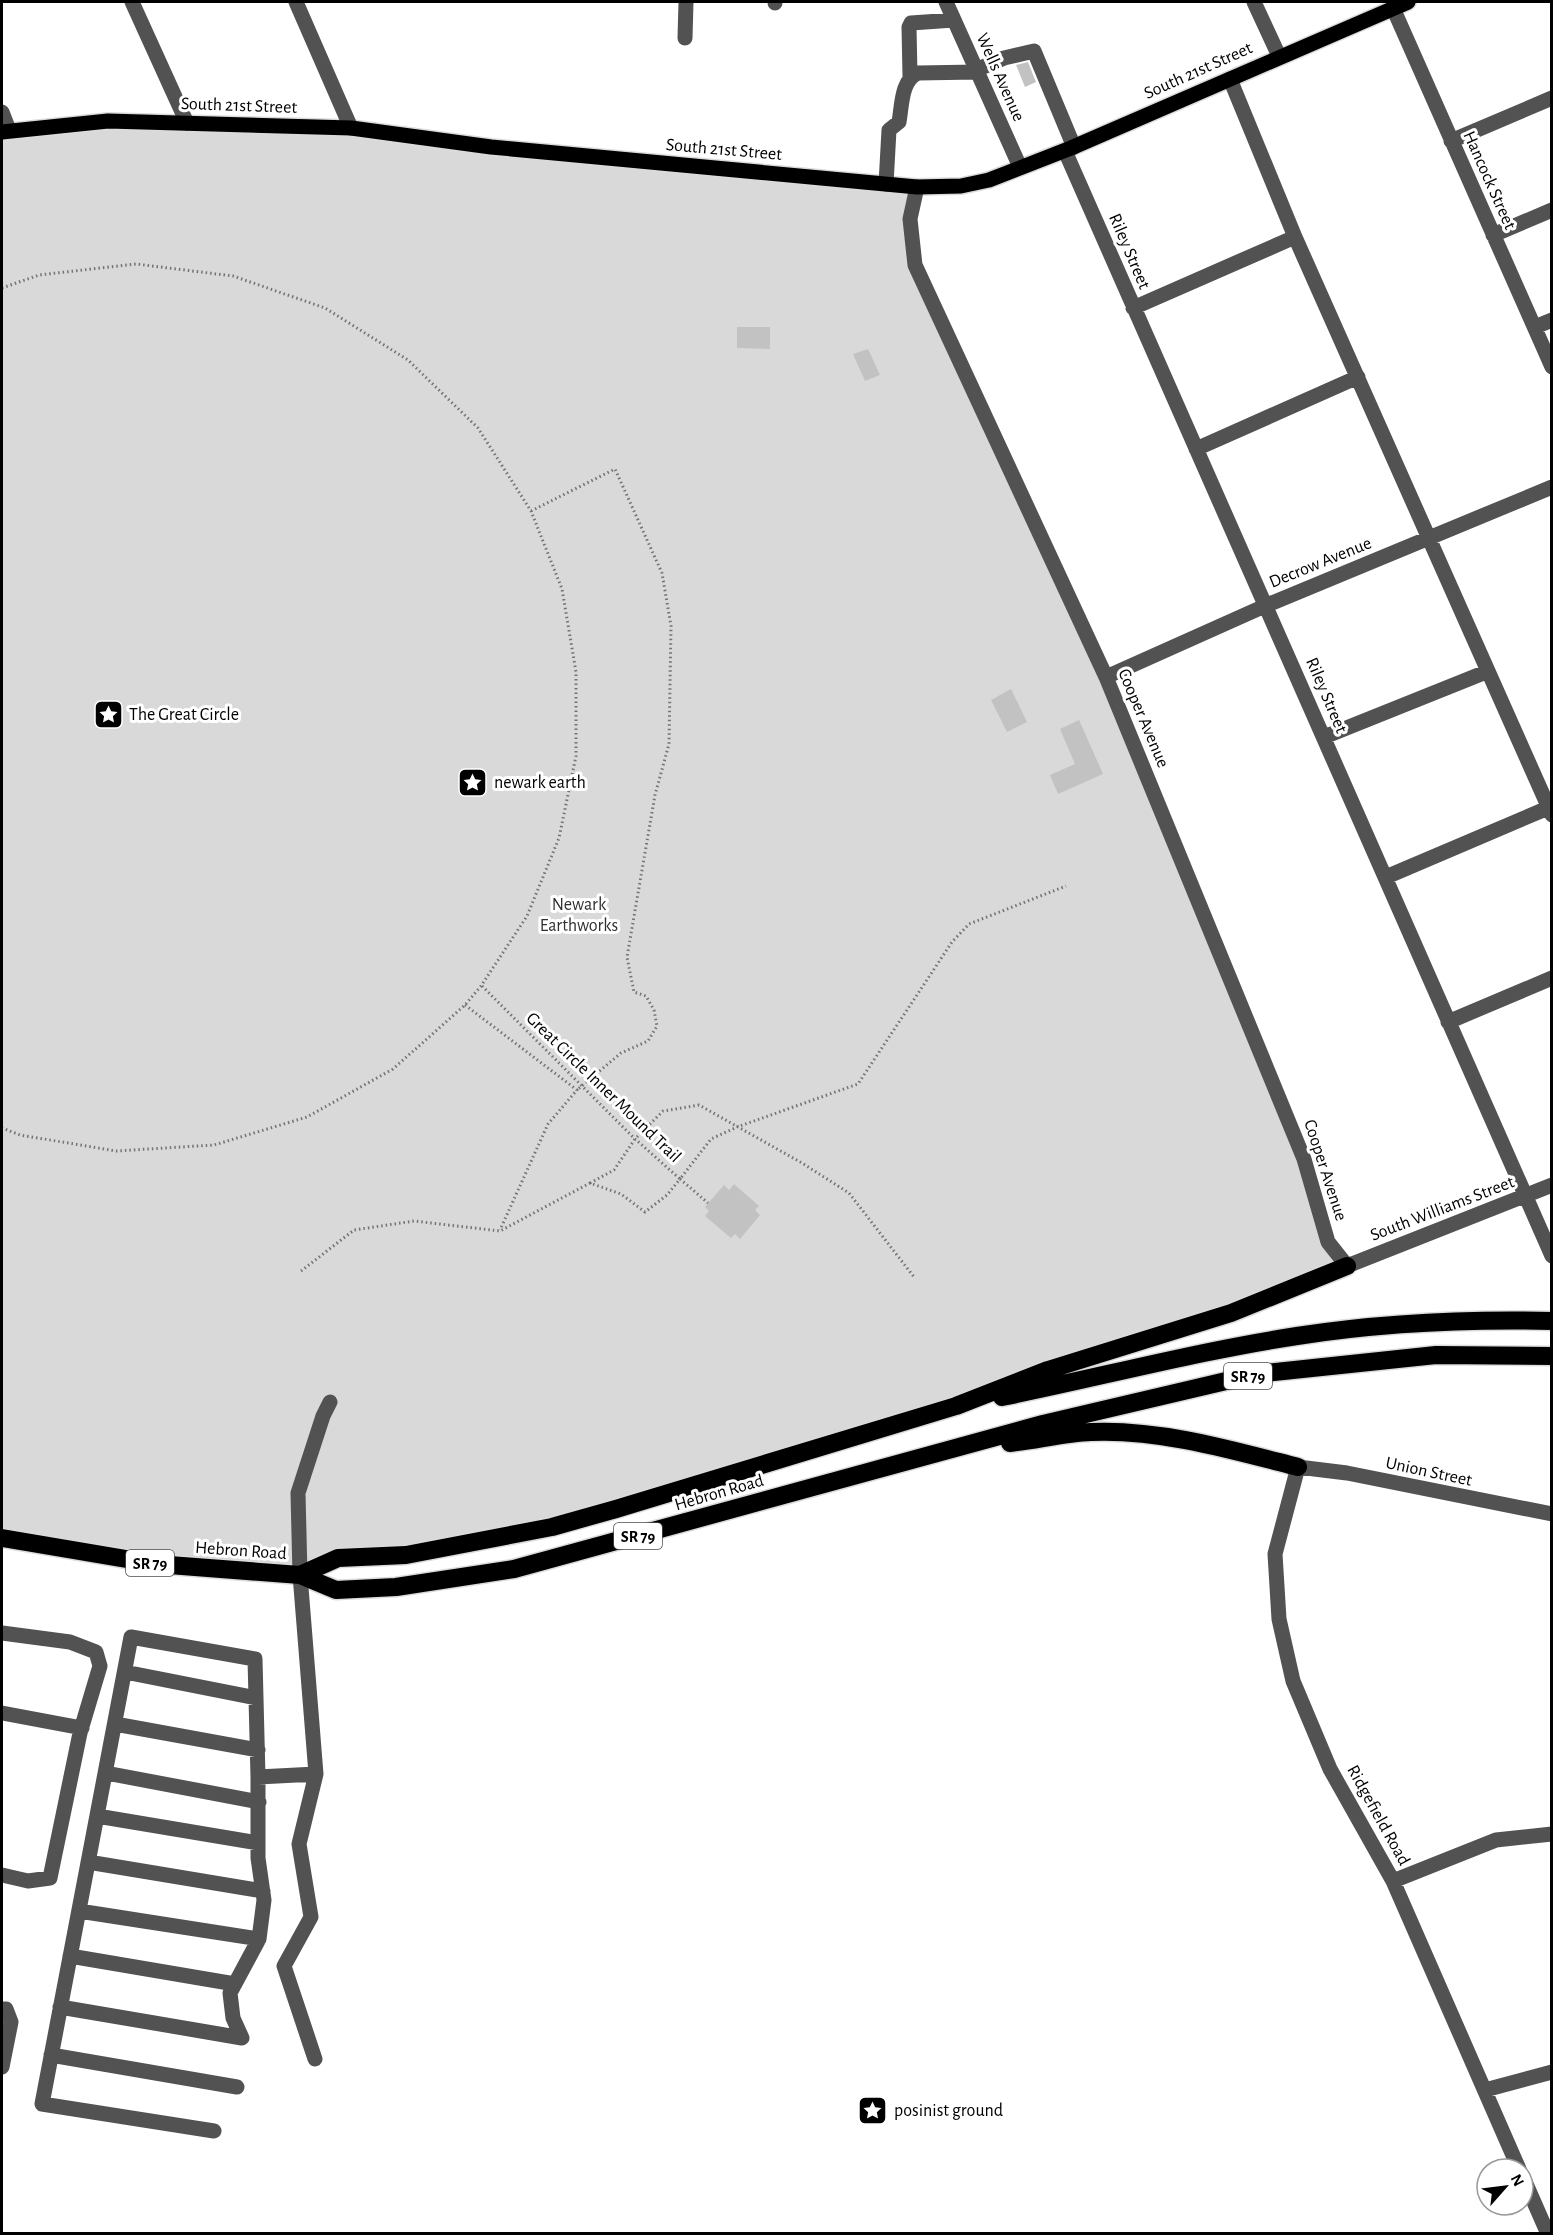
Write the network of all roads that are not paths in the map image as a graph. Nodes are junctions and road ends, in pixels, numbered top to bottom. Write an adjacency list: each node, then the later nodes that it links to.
1 (132, 2): 16 (street)
2 (296, 2): 17 (street)
3 (686, 2): 9 (street)
4 (946, 2): 8 (street, Wells Avenue)
5 (1254, 2): 10 (street)
6 (1408, 2): 7 (main road, South 21st Street)
7 (1393, 8): 10 (main road, South 21st Street); 19 (street, Hancock Street)
8 (954, 20): 11 (street, Wells Avenue); 12 (street)
9 (685, 38)
10 (1279, 56): 13 (main road, South 21st Street)
11 (977, 71): 12 (street); 20 (street, Riley Street); 21 (street, Wells Avenue)
12 (910, 76): 22 (street)
13 (1230, 79): 20 (main road, South 21st Street); 26 (street)
14 (1551, 98): 19 (street)
15 (2, 112): 18 (street)
16 (187, 123): 17 (main road, South 21st Street); 18 (main road, South 21st Street)
17 (351, 128): 22 (main road, South 21st Street)
18 (5, 131)
19 (1451, 141): 25 (street, Hancock Street)
20 (1070, 149): 21 (main road, South 21st Street); 27 (street, Riley Street)
21 (1020, 167): 23 (main road, South 21st Street)
22 (886, 184): 23 (main road, South 21st Street)
23 (917, 187): 37 (street, Cooper Avenue)
24 (1551, 210): 25 (street)
25 (1493, 235): 29 (street, Hancock Street)
26 (1295, 237): 27 (street); 31 (street)
27 (1133, 308): 32 (street, Riley Street)
28 (1551, 320): 29 (street)
29 (1534, 327): 30 (street, Hancock Street)
30 (1551, 367)
31 (1358, 377): 32 (street); 34 (street)
32 (1196, 449): 35 (street, Riley Street)
33 (1551, 487): 34 (street, Decrow Avenue)
34 (1428, 539): 35 (street, Decrow Avenue); 36 (street)
35 (1267, 604): 37 (street, Decrow Avenue); 38 (street, Riley Street)
36 (1486, 672): 38 (street); 39 (street)
37 (1106, 677): 46 (street, Cooper Avenue)
38 (1324, 737): 40 (street, Riley Street)
39 (1550, 812): 40 (street)
40 (1386, 876): 42 (street, Riley Street)
41 (1551, 978): 42 (street)
42 (1448, 1022): 44 (street, Riley Street)
43 (1551, 1185): 44 (street, South Williams Street)
44 (1524, 1197): 45 (street, Riley Street); 46 (street, South Williams Street)
45 (1551, 1256)
46 (1347, 1266): 50 (highway)
47 (1551, 1321): 50 (highway, SR 79)
48 (1551, 1356): 51 (highway, SR 79)
49 (330, 1402): 55 (street)
50 (956, 1406): 55 (highway, Hebron Road / SR 79)
51 (972, 1445): 52 (highway); 55 (highway, Hebron Road / SR 79)
52 (1298, 1467): 53 (street, Union Street); 72 (street, Ridgefield Road)
53 (1551, 1514)
54 (2, 1538): 55 (highway, Hebron Road / SR 79)
55 (300, 1575): 64 (street)
56 (2, 1633): 61 (street)
57 (125, 1672): 58 (street); 58 (street); 60 (street)
58 (256, 1698): 62 (street)
59 (2, 1713): 61 (street)
60 (115, 1724): 62 (street); 63 (street)
61 (82, 1728): 71 (street)
62 (258, 1749): 65 (street)
63 (106, 1773): 66 (street); 67 (street)
64 (316, 1774): 65 (street); 81 (street)
65 (258, 1776): 66 (street)
66 (259, 1802): 69 (street)
67 (97, 1816): 69 (street); 70 (street)
68 (1551, 1834): 72 (street)
69 (258, 1843): 73 (street)
70 (88, 1862): 73 (street); 74 (street)
71 (2, 1875)
72 (1393, 1881): 85 (street, Ridgefield Road)
73 (263, 1891): 75 (street)
74 (79, 1911): 75 (street); 76 (street)
75 (259, 1939): 77 (street)
76 (70, 1956): 77 (street); 78 (street)
77 (235, 1984): 78 (street)
78 (60, 2007): 80 (street)
79 (2, 2009): 82 (street)
80 (51, 2055): 84 (street); 86 (street)
81 (315, 2059)
82 (2, 2067)
83 (1551, 2072): 85 (street)
84 (237, 2087)
85 (1485, 2090): 87 (street, Ridgefield Road)
86 (214, 2131)
87 (1514, 2157)
88 (1535, 2204): 89 (street)
89 (1548, 2234)

